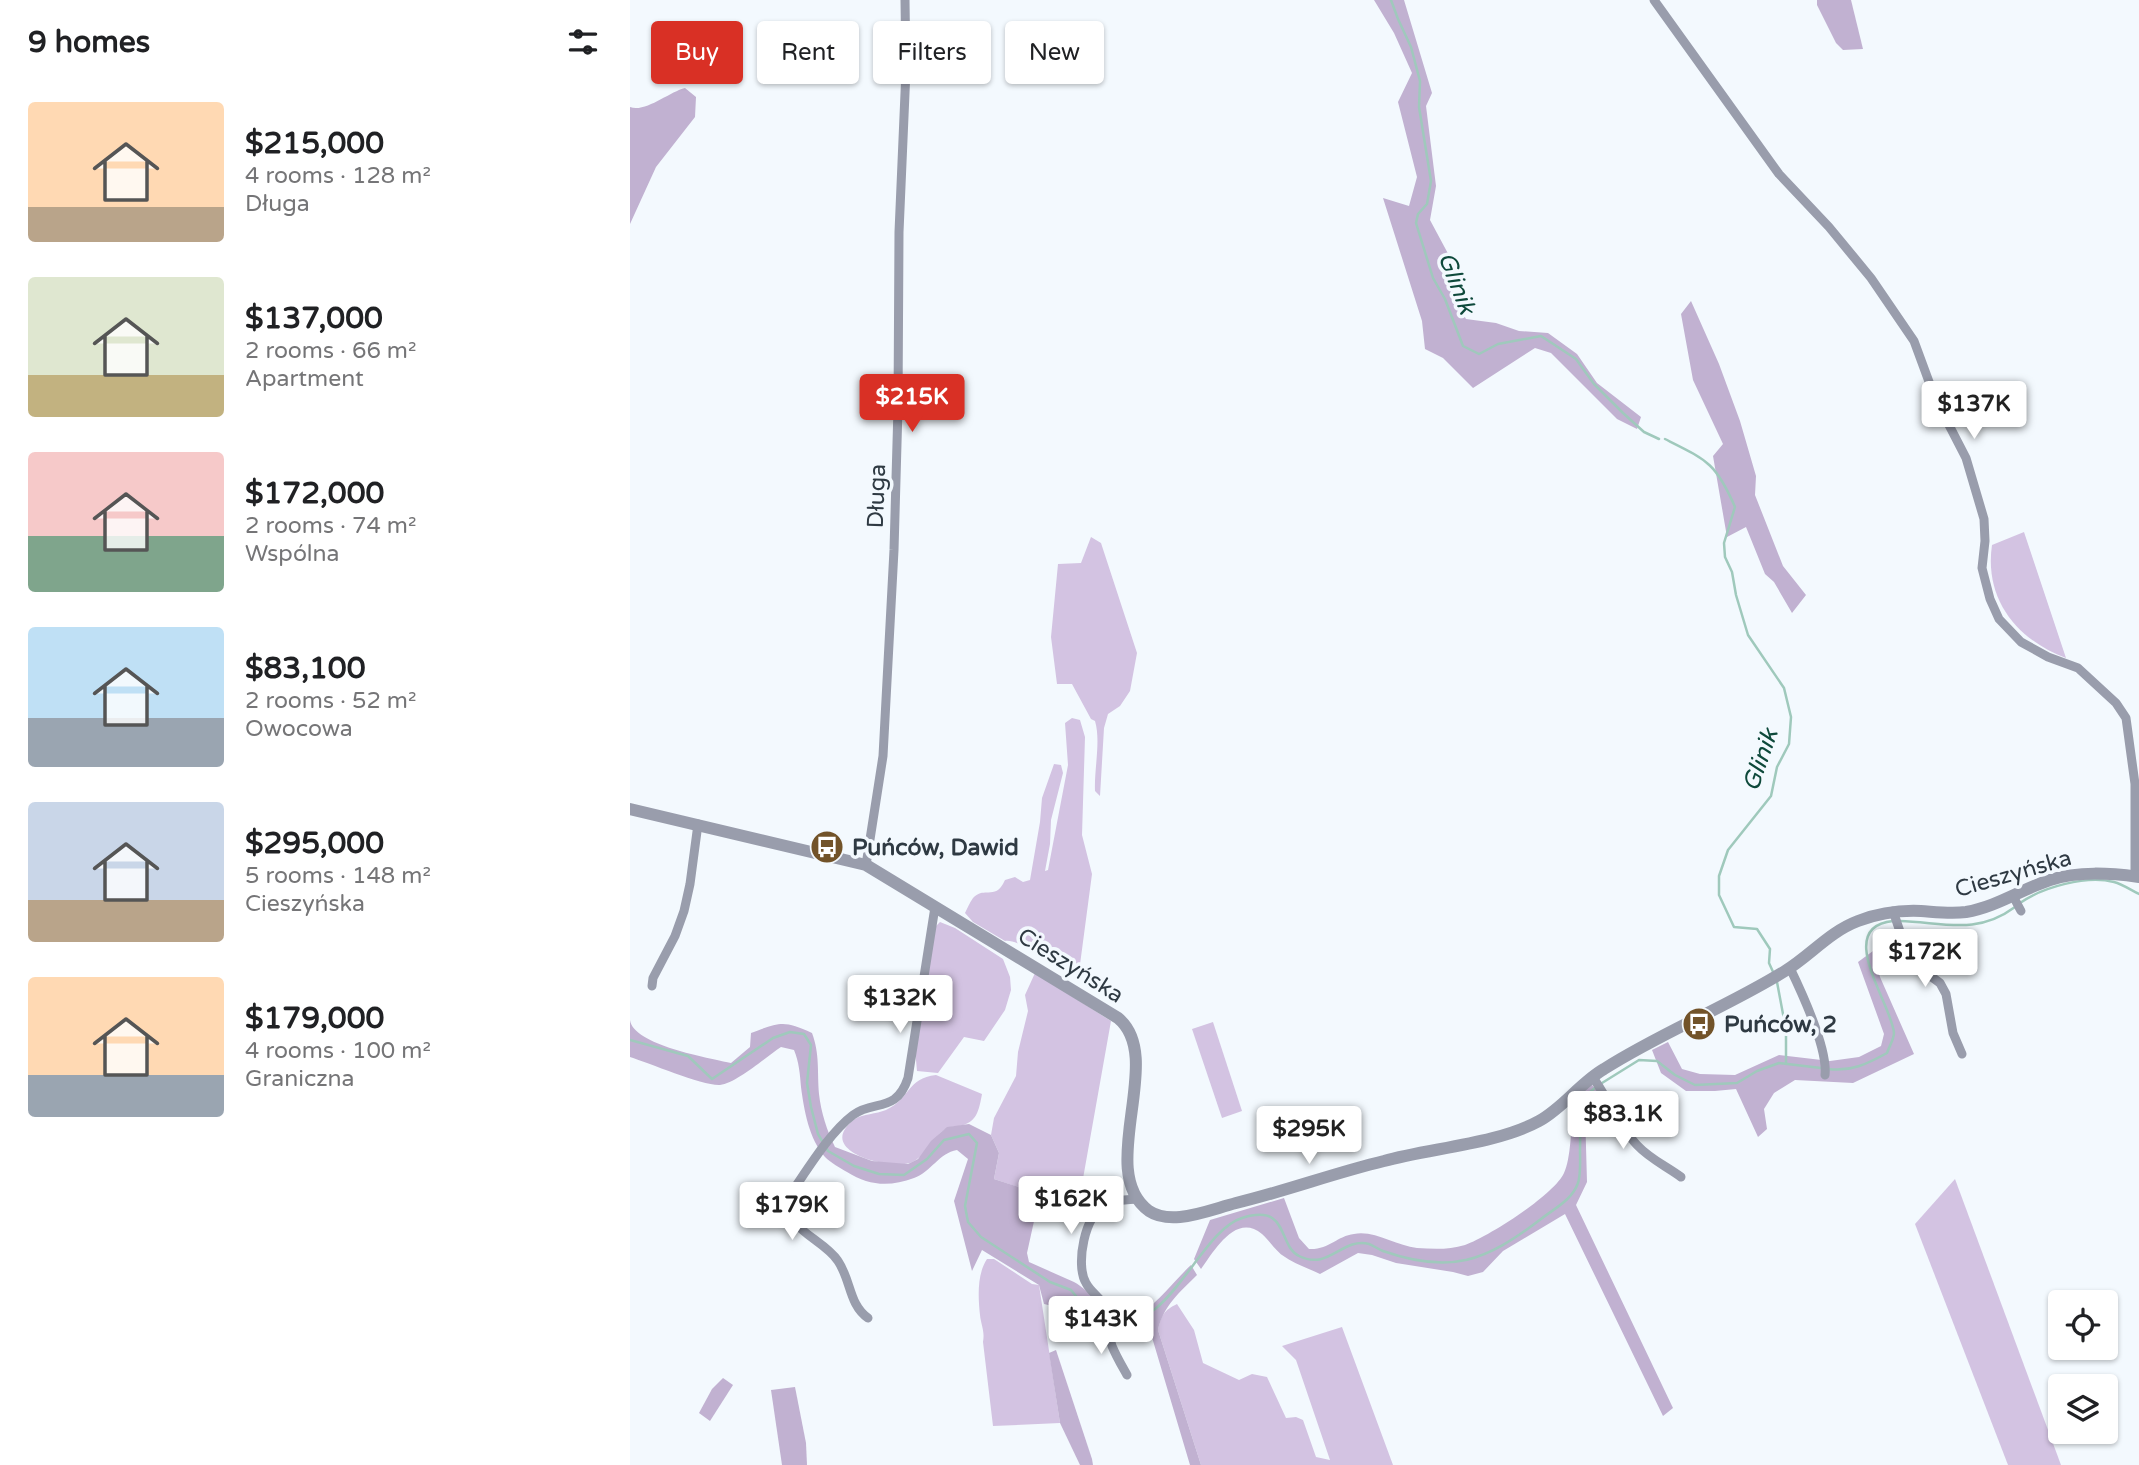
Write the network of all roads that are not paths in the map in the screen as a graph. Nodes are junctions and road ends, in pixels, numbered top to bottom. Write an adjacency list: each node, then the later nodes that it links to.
1 (905, 0): 5 (street, Długa)
2 (1654, 0): 6 (street)
3 (630, 809): 4 (street, Cieszyńska)
4 (698, 824): 5 (street, Cieszyńska); 10 (street)
5 (866, 865): 7 (street, Cieszyńska)
6 (2137, 877): 8 (street, Cieszyńska)
7 (934, 906): 15 (street, Cieszyńska); 16 (street)
8 (1894, 917): 9 (street, Cieszyńska); 11 (street)
9 (1790, 968): 12 (street); 13 (street, Cieszyńska)
10 (652, 986)
11 (1962, 1054)
12 (1826, 1070)
13 (1594, 1079): 14 (street); 15 (street, Cieszyńska)
14 (1681, 1177)
15 (1137, 1199): 17 (street)
16 (868, 1318)
17 (1127, 1376)

